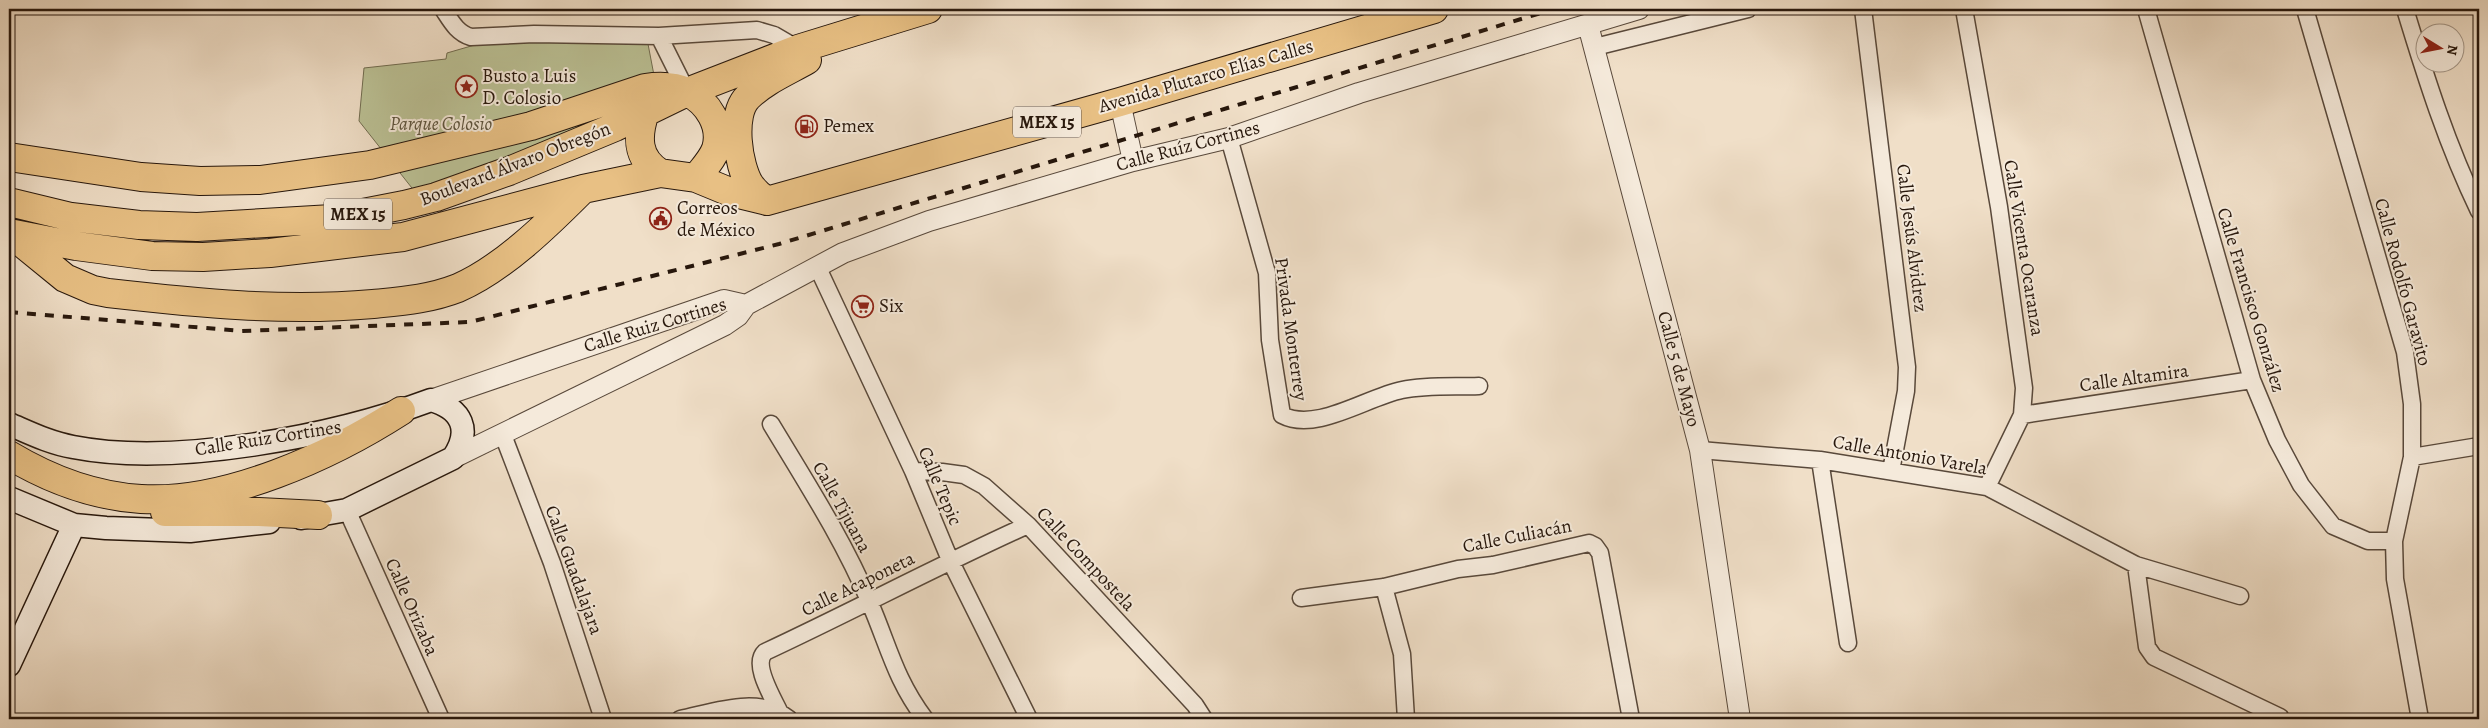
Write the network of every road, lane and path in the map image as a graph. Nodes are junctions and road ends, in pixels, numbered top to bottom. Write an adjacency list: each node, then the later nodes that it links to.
1 (443, 9): 13 (street)
2 (928, 9): 12 (highway, MEX 15)
3 (1434, 9): 17 (highway, Avenida Plutarco Elías Calles / MEX 15)
4 (1639, 9): 11 (street, Calle Ruíz Cortines)
5 (1748, 9): 14 (street)
6 (1862, 9): 47 (street, Calle Jesús Alvidrez)
7 (1964, 9): 35 (street, Calle Vicenta Ocaranza)
8 (2146, 9): 31 (street, Calle Francisco González)
9 (2305, 9): 42 (street, Calle Rodolfo Garavito)
10 (2405, 9): 27 (street)
11 (1588, 25): 14 (street, Calle 5 de Mayo); 19 (street, Calle Ruíz Cortines)
12 (854, 33): 15 (highway, MEX 15); 25 (highway)
13 (659, 36): 15 (street); 16 (street)
14 (1595, 47): 40 (street, Calle 5 de Mayo)
15 (798, 49): 16 (highway, MEX 15)
16 (687, 92): 18 (highway, Boulevard Álvaro Obregón / MEX 15); 20 (highway); 23 (highway)
17 (1120, 102): 21 (street); 25 (highway, Avenida Plutarco Elías Calles / MEX 15)
18 (645, 112): 22 (highway); 26 (highway, Boulevard Álvaro Obregón / MEX 15)
19 (1228, 138): 21 (street, Calle Ruíz Cortines); 32 (street, Privada Monterrey)
20 (9, 157)
21 (1133, 161): 29 (street, Calle Ruíz Cortines)
22 (660, 172): 23 (highway, Avenida Plutarco Elías Calles / MEX 15); 24 (highway, Boulevard Álvaro Obregón / MEX 15)
23 (696, 178): 25 (highway, Avenida Plutarco Elías Calles / MEX 15)
24 (583, 189): 28 (highway, Boulevard Álvaro Obregón / MEX 15); 28 (highway)
25 (767, 201)
26 (9, 202)
27 (2479, 211)
28 (9, 233)
29 (817, 266): 30 (street, Calle Ruíz Cortines); 46 (street, Calle Tepic)
30 (746, 305): 33 (street, Calle Ruiz Cortines); 38 (street, Calle Ruiz Cortines)
31 (2252, 380): 35 (street, Calle Altamira); 55 (street, Calle Francisco González)
32 (1479, 386)
33 (431, 400): 34 (main road, Calle Ruiz Cortines); 43 (main road)
34 (401, 411): 36 (main road, Calle Ruiz Cortines); 50 (highway)
35 (2022, 414): 48 (street, Calle Vicenta Ocaranza)
36 (9, 424)
37 (771, 424): 61 (street, Calle Tijuana)
38 (503, 435): 43 (street, Calle Ruiz Cortines); 67 (street, Calle Guadalajara)
39 (2479, 446): 42 (street)
40 (1700, 450): 44 (street, Calle Antonio Varela); 74 (street, Calle 5 de Mayo)
41 (9, 455): 50 (highway)
42 (2412, 457): 55 (street, Calle Rodolfo Garavito)
43 (452, 458): 51 (main road, Calle Ruiz Cortines)
44 (1820, 460): 47 (street, Calle Antonio Varela); 62 (street)
45 (9, 471): 50 (highway)
46 (913, 471): 54 (street, Calle Compostela); 56 (street, Calle Tepic)
47 (1891, 471): 48 (street, Calle Antonio Varela)
48 (1987, 486): 57 (street, Calle Antonio Varela)
49 (9, 498): 53 (main road, Calle Ruiz Cortines)
50 (191, 505): 52 (highway)
51 (347, 510): 52 (main road, Calle Ruiz Cortines); 66 (street, Calle Orizaba)
52 (318, 515): 53 (main road, Calle Ruiz Cortines)
53 (74, 525): 63 (main road)
54 (1028, 525): 56 (street, Calle Acaponeta); 71 (street, Calle Compostela)
55 (2394, 541): 75 (street, Calle Rodolfo Garavito)
56 (950, 560): 61 (street, Calle Acaponeta); 70 (street, Calle Tepic)
57 (2136, 565): 59 (street, Calle Antonio Varela); 65 (street)
58 (1384, 586): 60 (street, Calle Culiacán); 72 (street); 73 (street, Calle Culiacán)
59 (2240, 596)
60 (1302, 598)
61 (870, 603): 64 (street, Calle Acaponeta); 69 (street, Calle Tijuana)
62 (1848, 643)
63 (9, 665)
64 (784, 715): 68 (street)
65 (2280, 717)
66 (442, 719)
67 (603, 719)
68 (680, 719)
69 (924, 719)
70 (1029, 719)
71 (1204, 719)
72 (1406, 719)
73 (1631, 719)
74 (1740, 719)
75 (2420, 719)

